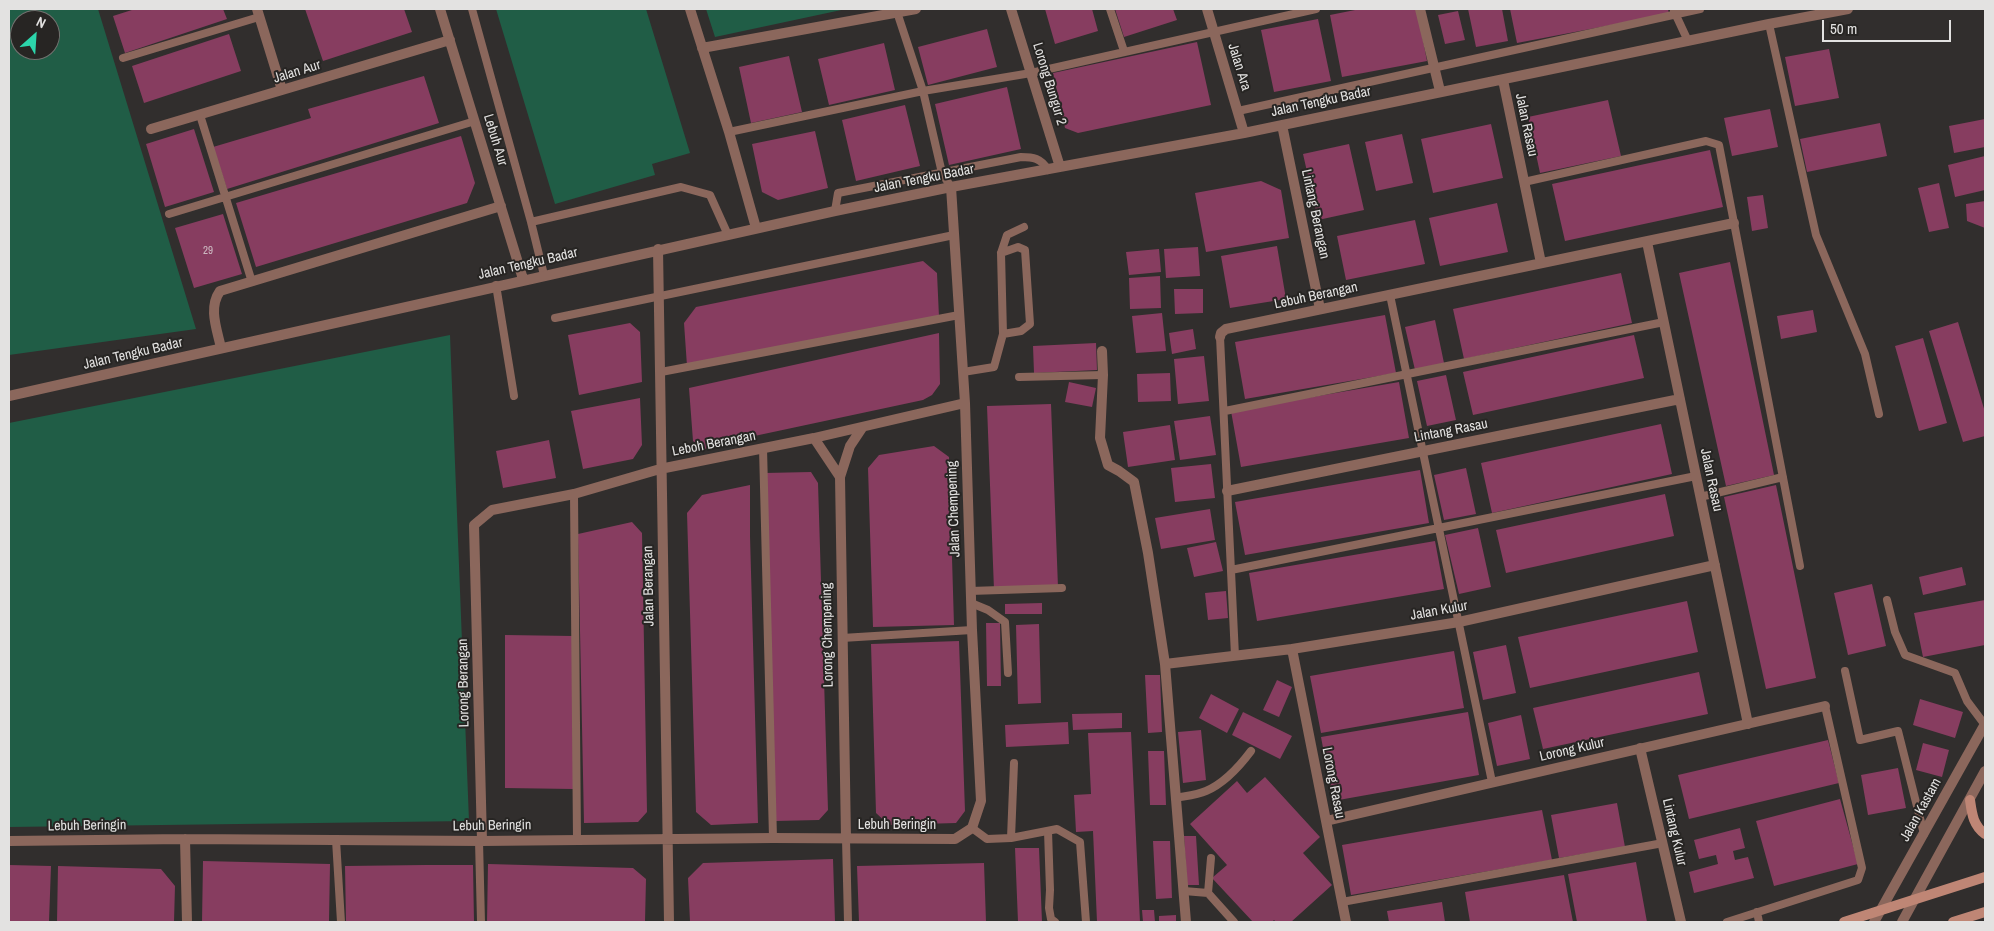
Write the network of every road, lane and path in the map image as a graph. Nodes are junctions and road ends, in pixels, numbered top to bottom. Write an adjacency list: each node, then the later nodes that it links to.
1 (440, 9): 18 (street, Lebuh Aur)
2 (472, 9): 45 (lane)
3 (690, 9): 20 (street)
4 (916, 9): 12 (street)
5 (1011, 9): 24 (street, Lorong Bungur 2)
6 (1110, 9): 21 (lane)
7 (1207, 9): 17 (street, Jalan Ara)
8 (1316, 9): 17 (lane)
9 (1420, 9): 23 (street)
10 (1700, 9): 13 (lane)
11 (1848, 9): 14 (street, Jalan Tengku Badar)
12 (897, 11): 20 (street); 27 (lane)
13 (1674, 11): 19 (lane); 23 (lane)
14 (1818, 12): 16 (street, Jalan Tengku Badar)
15 (258, 13): 22 (lane); 26 (street)
16 (1769, 24): 19 (street, Jalan Tengku Badar); 79 (lane)
17 (1213, 30): 21 (lane); 29 (street, Jalan Ara)
18 (450, 40): 26 (street, Jalan Aur); 31 (street, Lebuh Aur)
19 (1688, 41): 25 (street, Jalan Tengku Badar)
20 (702, 48): 34 (street)
21 (1124, 50): 24 (lane)
22 (123, 58)
23 (1434, 68): 28 (street); 29 (lane)
24 (1031, 72): 27 (lane); 36 (street, Lorong Bungur 2)
25 (1502, 80): 28 (street, Jalan Tengku Badar); 39 (street, Jalan Rasau)
26 (282, 90): 30 (street, Jalan Aur)
27 (923, 90): 34 (lane); 38 (lane)
28 (1440, 91): 32 (street, Jalan Tengku Badar)
29 (1238, 111): 35 (street, Jalan Ara)
30 (200, 115): 33 (street, Jalan Aur); 41 (lane)
31 (475, 121): 41 (lane); 42 (street, Lebuh Aur)
32 (1282, 125): 35 (street, Jalan Tengku Badar); 61 (street, Lintang Berangan)
33 (152, 129)
34 (729, 132): 48 (street)
35 (1244, 133): 36 (street, Jalan Tengku Badar)
36 (1060, 167): 37 (street, Jalan Tengku Badar)
37 (1048, 170): 38 (lane); 40 (street, Jalan Tengku Badar)
38 (942, 173): 40 (lane); 43 (lane)
39 (1524, 182): 46 (lane); 54 (street, Jalan Rasau)
40 (951, 187): 43 (street, Jalan Tengku Badar); 50 (street, Jalan Chempening)
41 (226, 196): 44 (lane); 57 (lane)
42 (501, 206): 56 (street, Lebuh Aur); 57 (street)
43 (835, 211): 48 (street, Jalan Tengku Badar)
44 (169, 214)
45 (532, 222): 49 (lane); 55 (lane)
46 (1734, 223): 51 (street, Lebuh Berangan); 87 (lane)
47 (1024, 227): 53 (lane)
48 (756, 228): 49 (street, Jalan Tengku Badar)
49 (728, 235): 52 (street, Jalan Tengku Badar)
50 (954, 235): 60 (lane); 62 (street, Jalan Chempening)
51 (1647, 242): 54 (street, Lebuh Berangan); 64 (street, Jalan Rasau)
52 (658, 249): 55 (street, Jalan Tengku Badar); 60 (street, Jalan Berangan)
53 (1001, 253): 65 (lane); 65 (lane)
54 (1541, 264): 59 (street, Lebuh Berangan)
55 (544, 275): 56 (street, Jalan Tengku Badar)
56 (523, 279): 58 (street, Jalan Tengku Badar)
57 (252, 282): 67 (street)
58 (496, 285): 67 (street, Jalan Tengku Badar); 75 (lane)
59 (1390, 295): 61 (street, Lebuh Berangan); 71 (lane)
60 (659, 296): 63 (lane); 69 (street, Jalan Berangan)
61 (1320, 309): 66 (street, Lebuh Berangan)
62 (959, 315): 69 (lane); 70 (street, Jalan Chempening)
63 (555, 318)
64 (1664, 322): 71 (lane); 76 (street, Jalan Rasau)
65 (1003, 334): 70 (lane)
66 (1220, 337): 78 (lane, Lebuh Berangan)
67 (221, 348): 74 (street, Jalan Tengku Badar)
68 (1102, 350): 72 (street)
69 (661, 372): 84 (street, Jalan Berangan)
70 (963, 372): 77 (street, Jalan Chempening)
71 (1407, 374): 78 (lane); 83 (lane)
72 (1104, 375): 73 (lane); 105 (street)
73 (1019, 377)
74 (9, 396)
75 (514, 396)
76 (1680, 399): 83 (street, Lintang Rasau); 85 (street, Jalan Rasau)
77 (965, 403): 80 (street, Leboh Berangan); 97 (street, Jalan Chempening)
78 (1225, 411): 88 (lane, Lebuh Berangan)
79 (1879, 414)
80 (862, 428): 81 (street, Leboh Berangan); 86 (street)
81 (814, 438): 82 (street, Leboh Berangan); 86 (street)
82 (763, 448): 84 (street, Leboh Berangan); 123 (lane)
83 (1423, 451): 88 (street, Lintang Rasau); 92 (lane)
84 (660, 469): 89 (street, Leboh Berangan); 129 (street, Jalan Berangan)
85 (1696, 476): 90 (street, Jalan Rasau); 92 (lane)
86 (840, 477): 102 (street, Lorong Chempening)
87 (1783, 477): 90 (lane); 94 (lane)
88 (1227, 491): 95 (lane, Lebuh Berangan)
89 (574, 494): 91 (street, Leboh Berangan); 126 (lane)
90 (1700, 497): 93 (street, Jalan Rasau)
91 (474, 525): 131 (street, Lorong Berangan)
92 (1439, 528): 95 (lane); 100 (lane)
93 (1715, 565): 100 (street, Jalan Kulur); 109 (street, Jalan Rasau)
94 (1800, 566)
95 (1231, 570): 104 (lane, Lebuh Berangan)
96 (1062, 588): 97 (lane)
97 (970, 591): 99 (street, Jalan Chempening)
98 (1888, 600): 110 (lane)
99 (971, 603): 101 (street, Jalan Chempening); 107 (lane)
100 (1459, 622): 103 (street, Jalan Kulur); 115 (lane)
101 (972, 630): 102 (lane); 119 (street, Jalan Chempening)
102 (842, 638): 127 (street, Lorong Chempening)
103 (1292, 649): 104 (street, Jalan Kulur); 118 (street, Lorong Rasau)
104 (1235, 656): 105 (street, Jalan Kulur)
105 (1165, 664): 116 (street)
106 (1845, 671): 121 (lane)
107 (1008, 673)
108 (1825, 706): 109 (street, Lorong Kulur); 140 (lane)
109 (1748, 724): 111 (street, Lorong Kulur)
110 (1985, 724): 121 (street, Jalan Kastam)
111 (1640, 748): 115 (street, Lorong Kulur); 132 (street, Lintang Kulur)
112 (1251, 751): 116 (lane)
113 (1014, 763): 124 (lane)
114 (1985, 771): 117 (street)
115 (1492, 782): 118 (street, Lorong Kulur)
116 (1175, 798): 135 (street)
117 (1970, 800): 122 (main road); 137 (street)
118 (1326, 820): 138 (street, Lorong Rasau)
119 (972, 828): 124 (lane); 127 (street, Lebuh Beringin)
120 (1048, 831): 124 (lane); 147 (lane); 148 (lane)
121 (1924, 834): 139 (street, Jalan Kastam)
122 (1985, 834)
123 (773, 838): 127 (street, Lebuh Beringin); 129 (street, Lebuh Beringin)
124 (1011, 838)
125 (186, 839): 128 (street, Lebuh Beringin); 130 (street, Lebuh Beringin); 142 (street)
126 (578, 839): 129 (street, Lebuh Beringin); 131 (street, Lebuh Beringin)
127 (846, 839): 146 (lane)
128 (336, 840): 131 (street, Lebuh Beringin); 143 (lane)
129 (667, 840): 145 (street, Jalan Berangan)
130 (9, 841)
131 (480, 841): 144 (lane)
132 (1663, 843): 138 (lane); 152 (street, Lintang Kulur)
133 (1211, 858): 136 (lane)
134 (1985, 877): 137 (main road)
135 (1184, 890): 136 (lane); 149 (street)
136 (1208, 893): 150 (lane)
137 (1915, 900): 139 (main road); 157 (street)
138 (1342, 902): 151 (street, Lorong Rasau)
139 (1881, 910): 155 (main road); 156 (street, Jalan Kastam)
140 (1757, 912): 153 (lane); 154 (lane)
141 (1985, 912): 158 (main road)
142 (187, 922)
143 (341, 922)
144 (480, 922)
145 (669, 922)
146 (848, 922)
147 (1055, 922)
148 (1086, 922)
149 (1186, 922)
150 (1234, 922)
151 (1346, 922)
152 (1681, 922)
153 (1728, 922)
154 (1759, 922)
155 (1844, 922)
156 (1874, 922)
157 (1902, 922)
158 (1953, 922)

